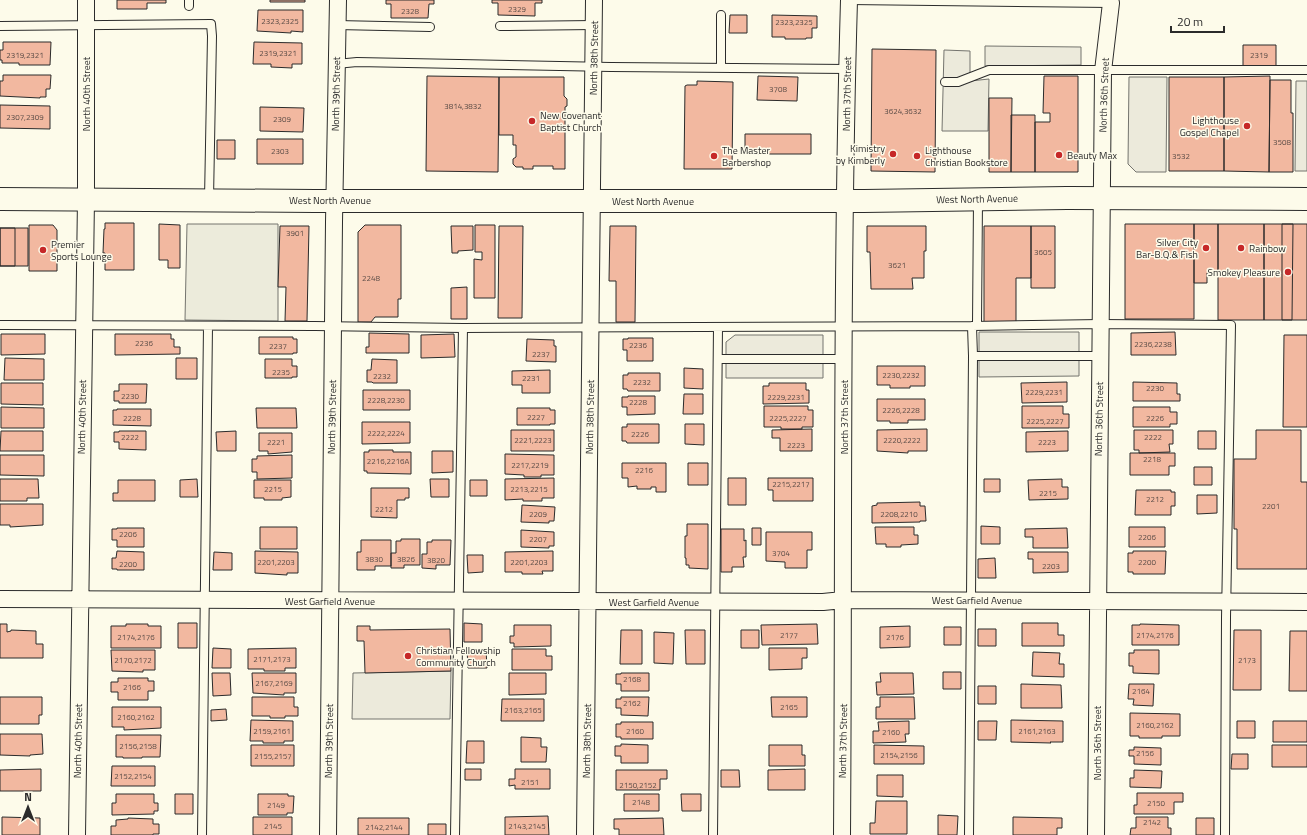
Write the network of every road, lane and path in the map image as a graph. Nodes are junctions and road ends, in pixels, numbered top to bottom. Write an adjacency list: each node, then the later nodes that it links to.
1 (86, 0): 11 (street, North 40th Street)
2 (338, 0): 9 (street, North 39th Street)
3 (594, 0): 13 (street, North 38th Street)
4 (849, 0): 5 (lane); 18 (street, North 37th Street)
5 (892, 1): 6 (lane)
6 (1060, 1): 7 (lane)
7 (1111, 1): 20 (street, North 36th Street)
8 (721, 15): 17 (lane)
9 (337, 25): 14 (lane); 15 (street, North 39th Street)
10 (0, 26): 11 (lane)
11 (85, 26): 24 (street, North 40th Street); 26 (lane)
12 (500, 26): 13 (lane)
13 (594, 26): 16 (street, North 38th Street)
14 (430, 27)
15 (336, 64): 16 (lane); 27 (street, North 39th Street)
16 (594, 66): 17 (lane); 29 (street, North 38th Street)
17 (721, 68): 18 (lane)
18 (847, 70): 30 (street, North 37th Street)
19 (1307, 70): 20 (lane)
20 (1103, 71): 21 (lane); 22 (street, North 36th Street)
21 (945, 82)
22 (1101, 198): 25 (main road, West North Avenue); 28 (main road, West North Avenue); 31 (street, North 36th Street)
23 (0, 199): 24 (main road, West North Avenue)
24 (86, 199): 26 (main road, West North Avenue); 33 (street, North 40th Street)
25 (978, 199): 30 (main road, West North Avenue); 35 (lane)
26 (210, 200): 27 (main road, West North Avenue)
27 (334, 200): 29 (main road, West North Avenue); 36 (street, North 39th Street)
28 (1307, 200)
29 (592, 201): 30 (main road, West North Avenue); 40 (street, North 38th Street)
30 (846, 201): 38 (street, North 37th Street)
31 (1100, 324): 35 (lane); 42 (street, North 36th Street); 55 (lane)
32 (0, 326): 33 (lane)
33 (83, 326): 34 (lane); 46 (street, North 40th Street)
34 (208, 326): 36 (lane); 47 (lane)
35 (974, 326): 38 (lane); 41 (lane)
36 (333, 327): 39 (lane); 50 (street, North 39th Street)
37 (718, 327): 38 (lane); 40 (lane); 43 (lane)
38 (844, 327): 44 (street, North 37th Street)
39 (463, 328): 40 (lane); 51 (lane)
40 (591, 328): 53 (street, North 38th Street)
41 (973, 356): 42 (lane); 49 (lane)
42 (1100, 356): 52 (street, North 36th Street)
43 (718, 358): 44 (lane); 54 (lane)
44 (844, 359): 48 (street, North 37th Street)
45 (0, 599): 46 (street, West Garfield Avenue)
46 (79, 600): 47 (street, West Garfield Avenue); 57 (street, North 40th Street)
47 (205, 600): 50 (street, West Garfield Avenue); 58 (lane)
48 (843, 600): 49 (street, West Garfield Avenue); 54 (street, West Garfield Avenue); 63 (street, North 37th Street)
49 (972, 600): 52 (street, West Garfield Avenue); 64 (lane)
50 (330, 601): 51 (street, West Garfield Avenue); 59 (street, North 39th Street)
51 (458, 601): 53 (street, West Garfield Avenue); 60 (lane)
52 (1098, 601): 55 (street, West Garfield Avenue); 65 (street, North 36th Street)
53 (588, 602): 54 (street, West Garfield Avenue); 61 (street, North 38th Street)
54 (715, 602): 62 (lane)
55 (1226, 602): 56 (street, West Garfield Avenue); 66 (lane)
56 (1307, 602)
57 (77, 835)
58 (202, 835)
59 (328, 835)
60 (455, 835)
61 (585, 835)
62 (713, 835)
63 (842, 835)
64 (969, 835)
65 (1096, 835)
66 (1225, 835)

